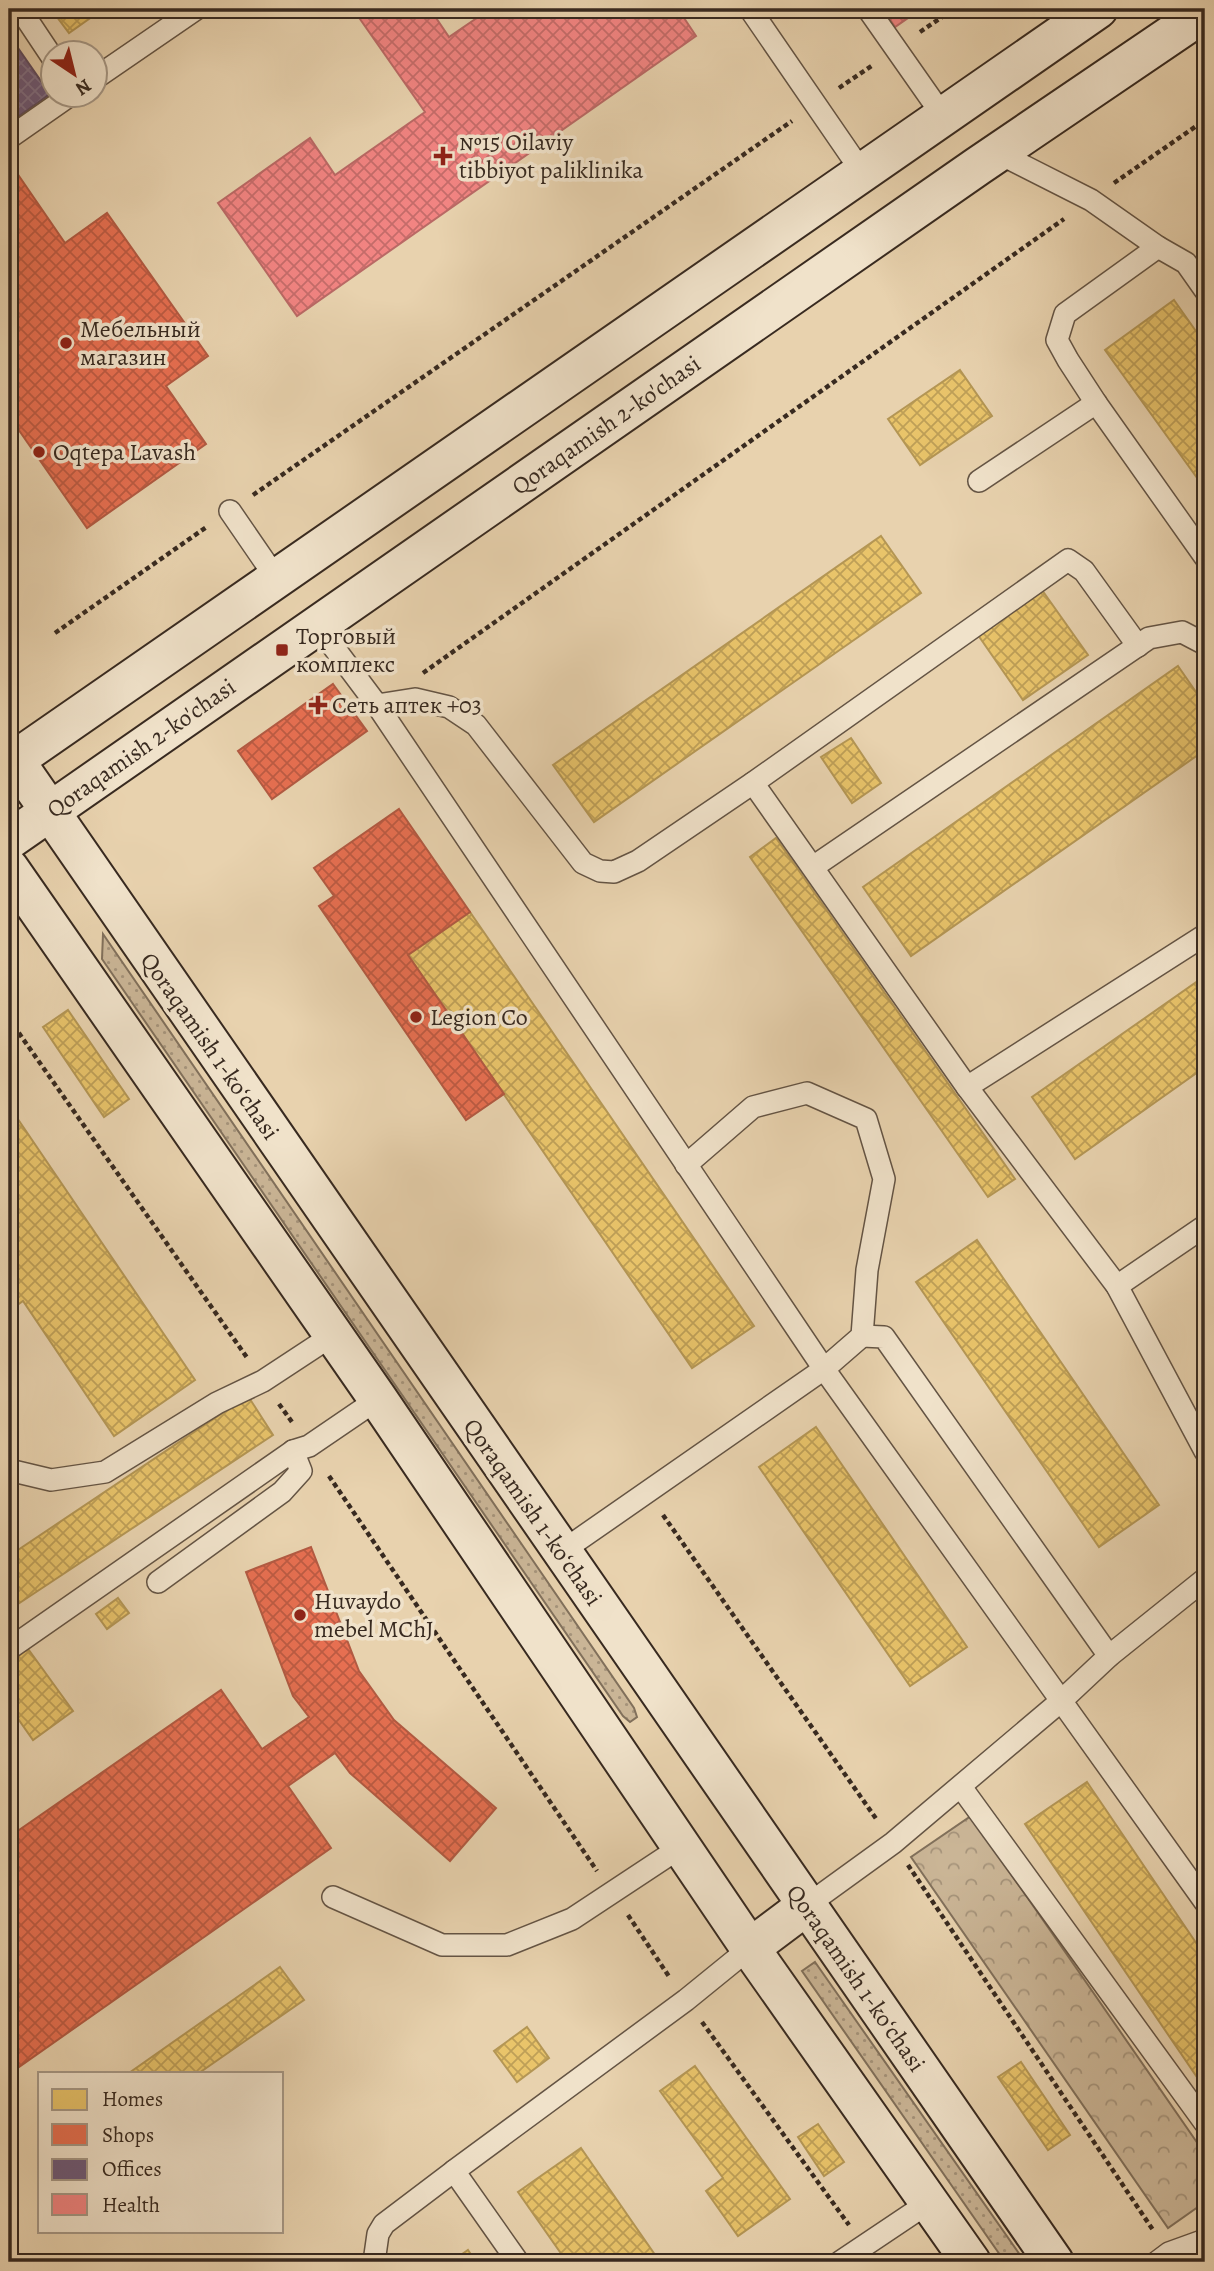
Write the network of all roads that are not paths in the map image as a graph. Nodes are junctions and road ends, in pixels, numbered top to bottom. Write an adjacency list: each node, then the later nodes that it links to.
1 (20, 9): 7 (lane)
2 (196, 9): 8 (lane)
3 (750, 9): 13 (lane)
4 (868, 9): 10 (lane)
5 (1098, 9): 10 (main road)
6 (1205, 12): 12 (main road, Qoraqamish 2-ko'chasi)
7 (39, 38)
8 (108, 69)
9 (52, 108): 11 (lane)
10 (943, 116): 12 (main road); 13 (main road)
11 (9, 138)
12 (988, 160): 14 (lane); 21 (main road, Qoraqamish 2-ko'chasi)
13 (862, 172): 20 (main road)
14 (1158, 247): 15 (lane); 16 (lane)
15 (1205, 290)
16 (1096, 403): 17 (lane); 19 (lane)
17 (979, 481)
18 (230, 511): 20 (lane)
19 (1205, 557)
20 (276, 578): 25 (main road)
21 (317, 625): 24 (lane); 27 (main road, Qoraqamish 2-ko'chasi)
22 (1205, 644): 23 (lane)
23 (1138, 646): 26 (lane); 29 (lane)
24 (377, 705): 26 (lane); 33 (lane)
25 (11, 759): 27 (main road, Qoraqamish 1-koʻchasi)
26 (754, 783): 29 (lane)
27 (49, 812): 28 (main road, Qoraqamish 2-ko'chasi); 43 (main road, Qoraqamish 1-koʻchasi)
28 (9, 840)
29 (813, 867): 32 (lane)
30 (9, 868): 36 (main road)
31 (1205, 935): 32 (lane)
32 (967, 1087): 35 (lane)
33 (686, 1165): 37 (lane); 38 (lane)
34 (1205, 1226): 35 (lane)
35 (1117, 1286): 41 (lane)
36 (333, 1335): 39 (main road); 42 (lane)
37 (862, 1336): 38 (lane); 47 (lane)
38 (824, 1369): 43 (lane); 48 (lane)
39 (378, 1399): 40 (lane); 50 (main road)
40 (301, 1449): 45 (lane); 46 (lane)
41 (1205, 1451)
42 (9, 1470)
43 (561, 1552): 53 (main road, Qoraqamish 1-koʻchasi)
44 (1205, 1578): 47 (lane)
45 (158, 1582)
46 (9, 1649)
47 (1109, 1656): 48 (lane)
48 (1061, 1701): 49 (lane); 52 (lane)
49 (961, 1787): 53 (lane); 55 (lane)
50 (681, 1847): 51 (lane); 54 (main road)
51 (333, 1897)
52 (1205, 1902)
53 (806, 1906): 54 (main road); 64 (main road, Qoraqamish 1-koʻchasi)
54 (750, 1948): 56 (lane); 57 (main road)
55 (1205, 2123)
56 (454, 2171): 60 (lane); 61 (lane)
57 (928, 2203): 62 (lane); 63 (main road)
58 (1205, 2240): 59 (lane)
59 (1163, 2258)
60 (374, 2262)
61 (518, 2262)
62 (840, 2262)
63 (971, 2262)
64 (1054, 2262)

